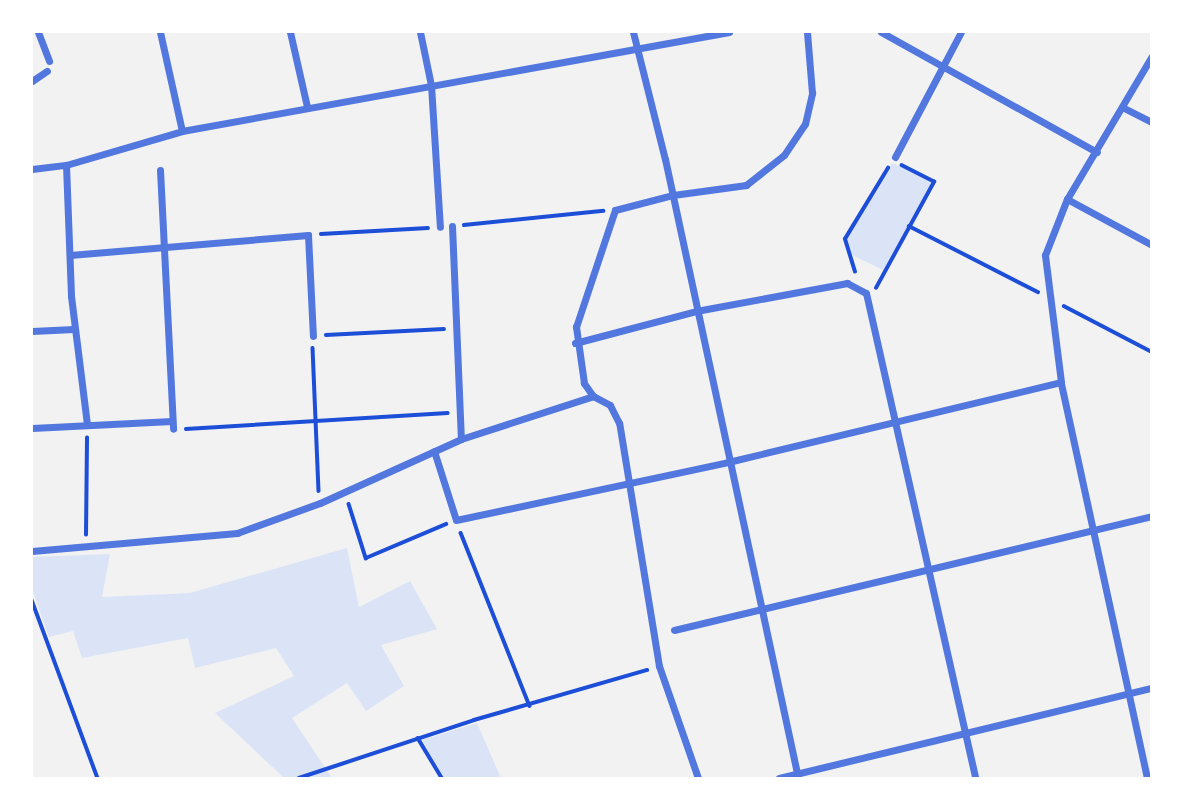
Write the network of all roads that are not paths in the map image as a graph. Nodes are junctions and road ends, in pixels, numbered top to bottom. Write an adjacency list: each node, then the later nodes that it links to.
1 (38, 32): 12 (street)
2 (160, 32): 20 (street)
3 (290, 32): 17 (street)
4 (420, 32): 16 (street)
5 (633, 32): 10 (street)
6 (729, 32): 10 (street)
7 (807, 32): 26 (street)
8 (881, 32): 13 (street)
9 (961, 32): 13 (street)
10 (639, 51): 16 (street); 26 (street)
11 (1152, 56): 18 (street)
12 (49, 61)
13 (943, 64): 21 (street); 22 (street)
14 (47, 71): 15 (street)
15 (32, 81)
16 (430, 85): 17 (street); 29 (street)
17 (307, 107): 20 (street)
18 (1122, 107): 19 (street); 21 (street)
19 (1152, 122)
20 (182, 131): 23 (street)
21 (1097, 152): 27 (street)
22 (894, 159)
23 (66, 165): 24 (street); 32 (street)
24 (32, 169)
25 (160, 170): 30 (street)
26 (673, 195): 33 (street); 37 (street)
27 (1068, 199): 31 (street); 38 (street)
28 (452, 226): 43 (street)
29 (440, 227)
30 (164, 244): 32 (street); 36 (street); 41 (street)
31 (1152, 245)
32 (70, 255): 34 (street)
33 (696, 311): 37 (street); 40 (street); 45 (street)
34 (74, 329): 35 (street); 41 (street)
35 (32, 331)
36 (313, 336)
37 (575, 344): 39 (street)
38 (1061, 382): 40 (street); 48 (street)
39 (593, 396): 43 (street); 46 (street)
40 (898, 419): 45 (street); 50 (street)
41 (87, 425): 42 (street)
42 (32, 428)
43 (461, 439): 44 (street)
44 (434, 451): 46 (street); 49 (street)
45 (728, 462): 46 (street); 51 (street)
46 (629, 480): 57 (street)
47 (1152, 516): 48 (street)
48 (1092, 529): 50 (street); 54 (street)
49 (32, 551)
50 (929, 568): 51 (street); 55 (street)
51 (761, 611): 52 (street); 56 (street)
52 (674, 630)
53 (1152, 688): 54 (street)
54 (1130, 691): 55 (street); 60 (street)
55 (965, 732): 56 (street); 59 (street)
56 (797, 777): 58 (street)
57 (698, 779)
58 (779, 779)
59 (975, 779)
60 (1147, 779)

